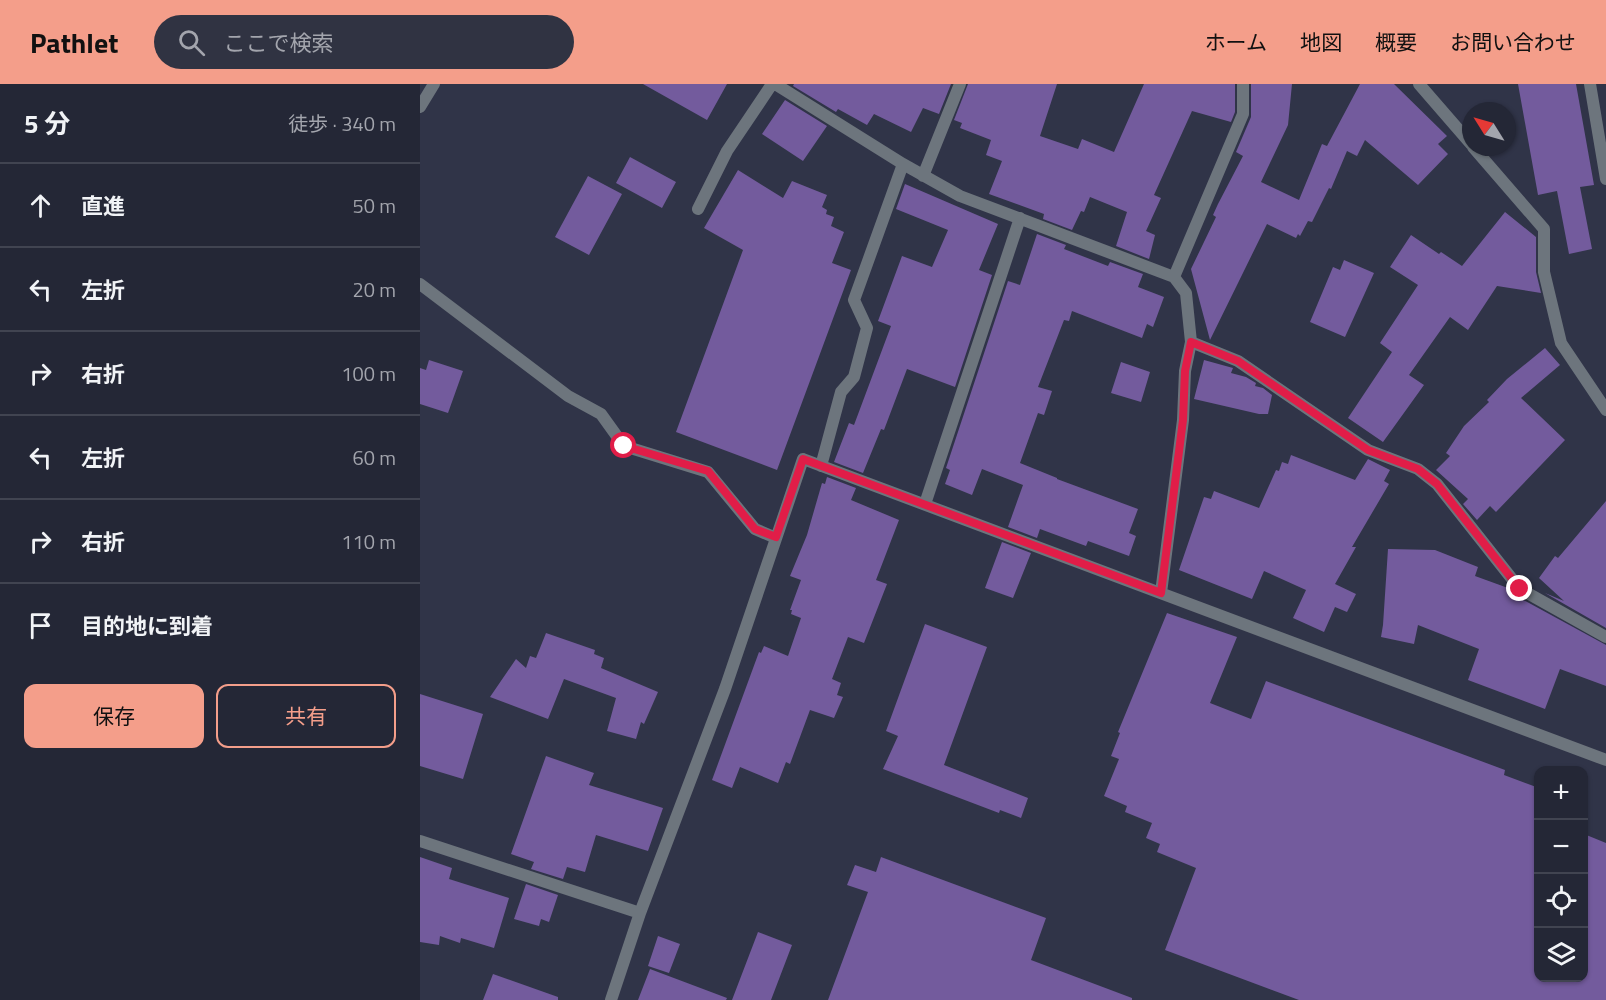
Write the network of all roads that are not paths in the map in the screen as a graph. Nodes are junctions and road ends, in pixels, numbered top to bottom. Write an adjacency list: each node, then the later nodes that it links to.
1 (434, 84): 7 (street)
2 (773, 84): 10 (street); 13 (street)
3 (960, 84): 11 (street)
4 (1243, 84): 15 (street)
5 (1419, 84): 8 (street)
6 (1590, 84): 12 (street)
7 (420, 107)
8 (1462, 134)
9 (1481, 156): 18 (street)
10 (903, 164): 11 (street); 19 (street)
11 (923, 176): 14 (street)
12 (1606, 179)
13 (698, 209)
14 (1020, 218): 15 (street); 20 (street)
15 (1174, 276): 17 (street)
16 (420, 284): 21 (street)
17 (1191, 342): 22 (street); 23 (street)
18 (1606, 410)
19 (821, 466): 20 (street); 21 (street)
20 (925, 504): 22 (street)
21 (776, 537): 26 (street)
22 (1161, 593): 24 (street)
23 (1606, 636)
24 (1606, 760)
25 (420, 841): 26 (street)
26 (640, 913): 27 (street)
27 (611, 1000)

